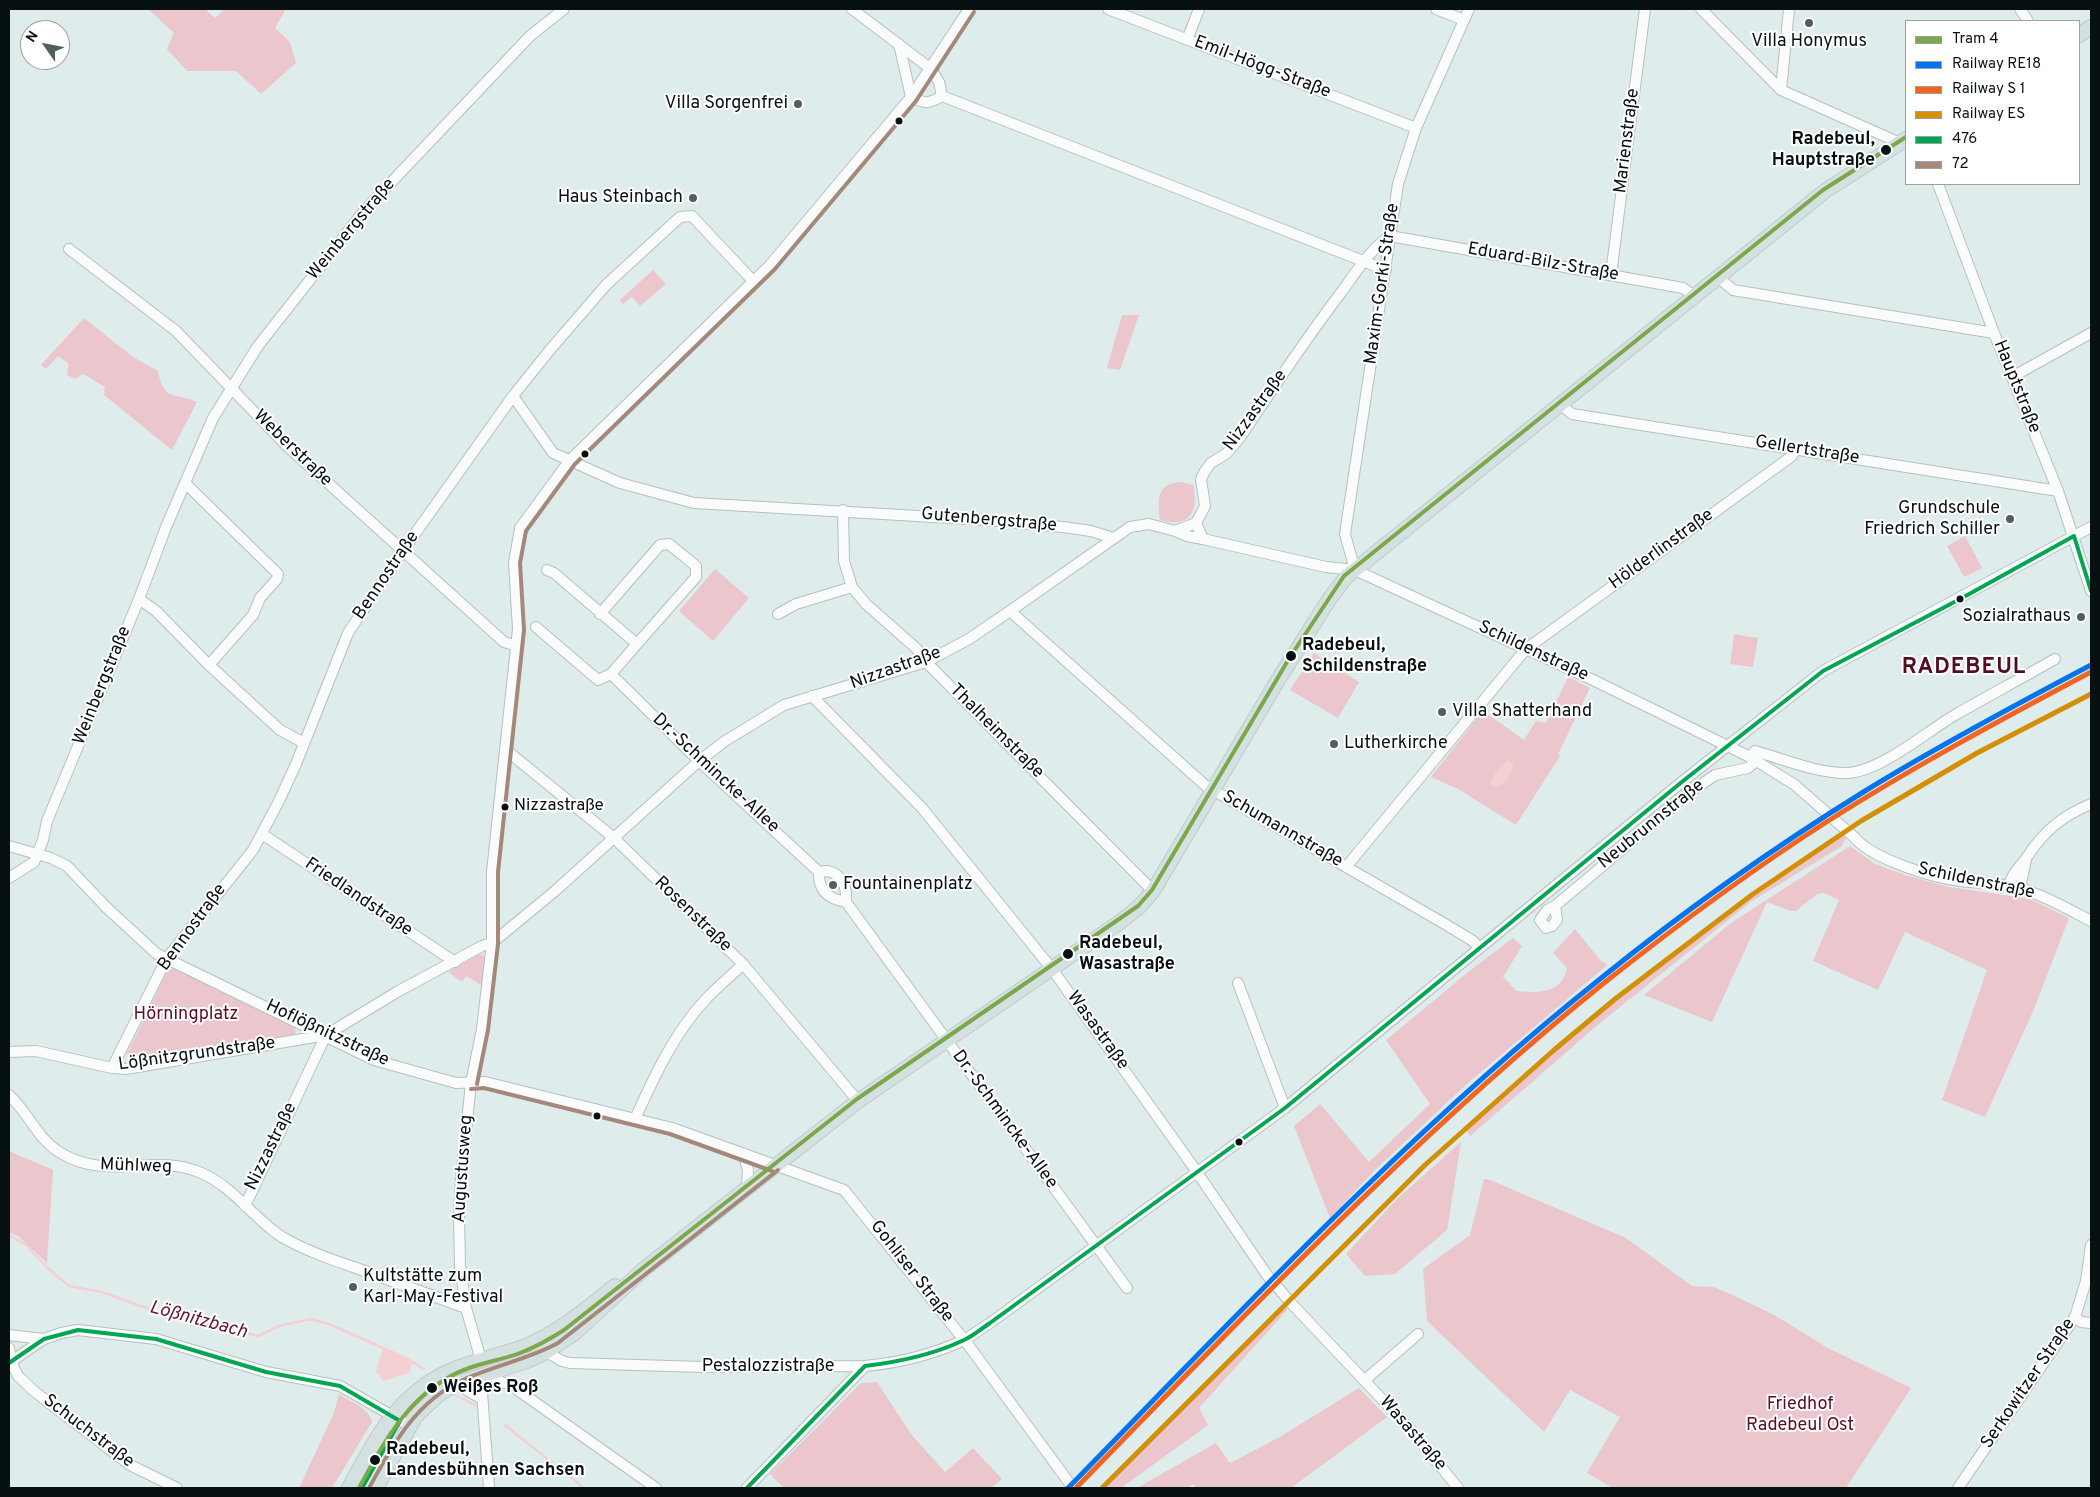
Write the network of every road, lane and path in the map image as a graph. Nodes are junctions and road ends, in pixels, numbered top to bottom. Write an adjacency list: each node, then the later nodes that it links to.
1 (564, 9): 36 (street, Weinbergstraße)
2 (852, 9): 17 (street)
3 (969, 9): 18 (street, Augustusweg)
4 (1108, 9): 16 (street, Emil-Högg-Straße)
5 (1198, 9): 16 (street)
6 (1436, 9): 12 (street)
7 (1469, 9): 12 (street, Maxim-Gorki-Straße)
8 (1645, 9): 29 (street, Marienstraße)
9 (1701, 9): 19 (street)
10 (1789, 9): 19 (street)
11 (2020, 9): 13 (street)
12 (1464, 20): 22 (street, Maxim-Gorki-Straße)
13 (2027, 20)
14 (2091, 27): 15 (main road)
15 (2080, 34)
16 (1187, 40): 22 (street, Emil-Högg-Straße)
17 (898, 44): 18 (street); 21 (street)
18 (931, 69): 20 (street); 21 (street, Augustusweg)
19 (1781, 90): 23 (street)
20 (942, 96): 21 (street); 27 (street)
21 (910, 97): 31 (street, Augustusweg)
22 (1416, 128): 25 (street, Maxim-Gorki-Straße)
23 (1903, 141): 30 (main road)
24 (1938, 185): 33 (street, Hauptstraße)
25 (1390, 236): 27 (street, Nizzastraße); 28 (street, Maxim-Gorki-Straße); 29 (street, Eduard-Bilz-Straße)
26 (70, 249): 36 (street, Weberstraße)
27 (1364, 262): 28 (street); 44 (street, Nizzastraße)
28 (1386, 270): 52 (street, Maxim-Gorki-Straße)
29 (1611, 274): 32 (street, Eduard-Bilz-Straße)
30 (1718, 277): 32 (main road); 33 (street)
31 (754, 282): 37 (street, Bennostraße); 40 (street, Augustusweg)
32 (1694, 296): 38 (main road)
33 (1994, 333): 35 (street, Hauptstraße)
34 (2091, 333): 35 (street)
35 (2012, 377): 42 (street, Hauptstraße)
36 (231, 390): 41 (street, Weinbergstraße); 50 (street, Weberstraße)
37 (513, 396): 40 (street, Gutenbergstraße); 50 (street, Bennostraße)
38 (1560, 404): 39 (street, Gellertstraße); 52 (main road)
39 (1795, 450): 42 (street, Gellertstraße); 62 (street, Hölderlinstraße)
40 (570, 460): 43 (street, Gutenbergstraße); 61 (street, Augustusweg)
41 (186, 484): 55 (street, Weinbergstraße); 65 (street)
42 (2058, 491): 47 (street, Hauptstraße)
43 (843, 510): 48 (street, Gutenbergstraße); 53 (street, Thalheimstraße)
44 (1196, 523): 46 (street); 49 (street)
45 (2091, 527): 47 (street, Pestalozzistraße)
46 (1175, 531): 48 (street, Nizzastraße); 49 (street)
47 (2074, 536): 54 (street, Hauptstraße); 70 (street, Pestalozzistraße)
48 (1113, 538): 56 (street, Nizzastraße)
49 (1203, 539): 52 (street)
50 (402, 552): 61 (street, Weberstraße); 69 (street, Bennostraße)
51 (547, 570): 57 (street)
52 (1354, 570): 62 (street, Schildenstraße); 75 (main road)
53 (852, 587): 58 (street); 64 (street, Thalheimstraße)
54 (2091, 591)
55 (139, 598): 65 (street); 80 (street, Weinbergstraße)
56 (1010, 611): 64 (street, Nizzastraße); 75 (street, Schumannstraße)
57 (600, 614): 60 (street); 60 (street)
58 (778, 614)
59 (536, 626): 66 (street)
60 (637, 644): 66 (street)
61 (516, 646): 71 (street, Augustusweg)
62 (1526, 649): 68 (street, Schildenstraße); 82 (street, Hölderlinstraße)
63 (2055, 659): 73 (street, Neubrunnstraße)
64 (926, 662): 67 (street, Nizzastraße); 87 (street, Thalheimstraße)
65 (209, 665): 69 (street)
66 (611, 674): 74 (street, Dr.-Schmincke-Allee)
67 (812, 696): 74 (street, Nizzastraße); 96 (street, Wasastraße)
68 (1710, 738): 70 (street, Schildenstraße); 72 (street)
69 (304, 743): 77 (street, Bennostraße)
70 (1728, 746): 72 (street, Pestalozzistraße); 73 (street, Schildenstraße)
71 (506, 750): 78 (street, Rosenstraße); 91 (street, Augustusweg)
72 (1712, 759): 92 (street, Pestalozzistraße)
73 (1753, 759): 85 (street, Schildenstraße); 89 (street, Neubrunnstraße)
74 (699, 761): 78 (street, Nizzastraße); 83 (street, Dr.-Schmincke-Allee)
75 (1213, 790): 82 (street, Schumannstraße); 87 (main road)
76 (2091, 804): 81 (street)
77 (262, 834): 93 (street, Bennostraße); 94 (street, Friedlandstraße)
78 (614, 838): 91 (street, Nizzastraße); 95 (street, Rosenstraße)
79 (9, 846): 80 (street, Hoflößnitzstraße)
80 (37, 856): 84 (street); 93 (street, Hoflößnitzstraße)
81 (2026, 859): 85 (street); 86 (street)
82 (1346, 867): 92 (street, Schumannstraße)
83 (819, 872): 88 (street, Dr.-Schmincke-Allee); 88 (street, Dr.-Schmincke-Allee)
84 (9, 878)
85 (2009, 886): 86 (street, Schildenstraße)
86 (2020, 888): 90 (street, Schildenstraße)
87 (1153, 891): 96 (main road)
88 (846, 902): 99 (street, Dr.-Schmincke-Allee)
89 (1555, 906)
90 (2091, 921)
91 (492, 943): 94 (street, Nizzastraße); 102 (street, Augustusweg)
92 (1479, 948): 105 (street, Pestalozzistraße)
93 (167, 958): 98 (street, Hoflößnitzstraße); 101 (street, Bennostraße)
94 (454, 962): 98 (street, Nizzastraße)
95 (743, 964): 104 (street, Rosenstraße); 106 (street)
96 (1052, 969): 99 (main road); 109 (street, Wasastraße)
97 (1238, 983): 105 (street)
98 (326, 1035): 101 (street, Lößnitzgrundstraße); 102 (street, Hoflößnitzstraße); 111 (street, Nizzastraße)
99 (946, 1040): 104 (main road); 113 (street, Dr.-Schmincke-Allee)
100 (9, 1052): 101 (street, Lößnitzgrundstraße)
101 (112, 1068)
102 (471, 1083): 106 (street, Hoflößnitzstraße); 116 (street, Augustusweg)
103 (9, 1095): 111 (street, Mühlweg)
104 (858, 1101): 108 (main road)
105 (1285, 1108): 109 (street, Pestalozzistraße)
106 (635, 1118): 107 (street, Hoflößnitzstraße)
107 (743, 1154): 108 (street, Hoflößnitzstraße); 110 (street)
108 (774, 1165): 110 (main road); 122 (street, Gohliser Straße)
109 (1198, 1173): 113 (street, Pestalozzistraße); 128 (street, Wasastraße)
110 (747, 1186): 114 (main road)
111 (244, 1206): 116 (street, Mühlweg)
112 (2091, 1245): 117 (street, Serkowitzer Straße)
113 (1096, 1246): 115 (street, Dr.-Schmincke-Allee); 122 (street, Pestalozzistraße)
114 (644, 1269): 124 (main road); 125 (main road)
115 (1127, 1288)
116 (466, 1308): 125 (street, Augustusweg)
117 (2074, 1317): 118 (street); 141 (street, Serkowitzer Straße)
118 (2091, 1323)
119 (1418, 1334): 128 (street, Wasastraße)
120 (9, 1335): 121 (street)
121 (44, 1339): 126 (street); 131 (street)
122 (964, 1339): 127 (street, Pestalozzistraße); 139 (street, Gohliser Straße)
123 (9, 1348): 126 (street, Schuchstraße)
124 (546, 1352): 127 (street, Pestalozzistraße); 129 (main road)
125 (481, 1360): 131 (main road)
126 (10, 1362): 133 (street, Schuchstraße)
127 (865, 1366): 138 (street)
128 (1365, 1380): 140 (street, Wasastraße)
129 (456, 1384): 130 (street); 132 (main road)
130 (482, 1399): 136 (street); 137 (street)
131 (392, 1417): 132 (street); 134 (main road)
132 (410, 1426): 135 (main road)
133 (177, 1488)
134 (349, 1488)
135 (376, 1488)
136 (489, 1488)
137 (656, 1488)
138 (747, 1488)
139 (1073, 1488)
140 (1458, 1488)
141 (1958, 1488)

